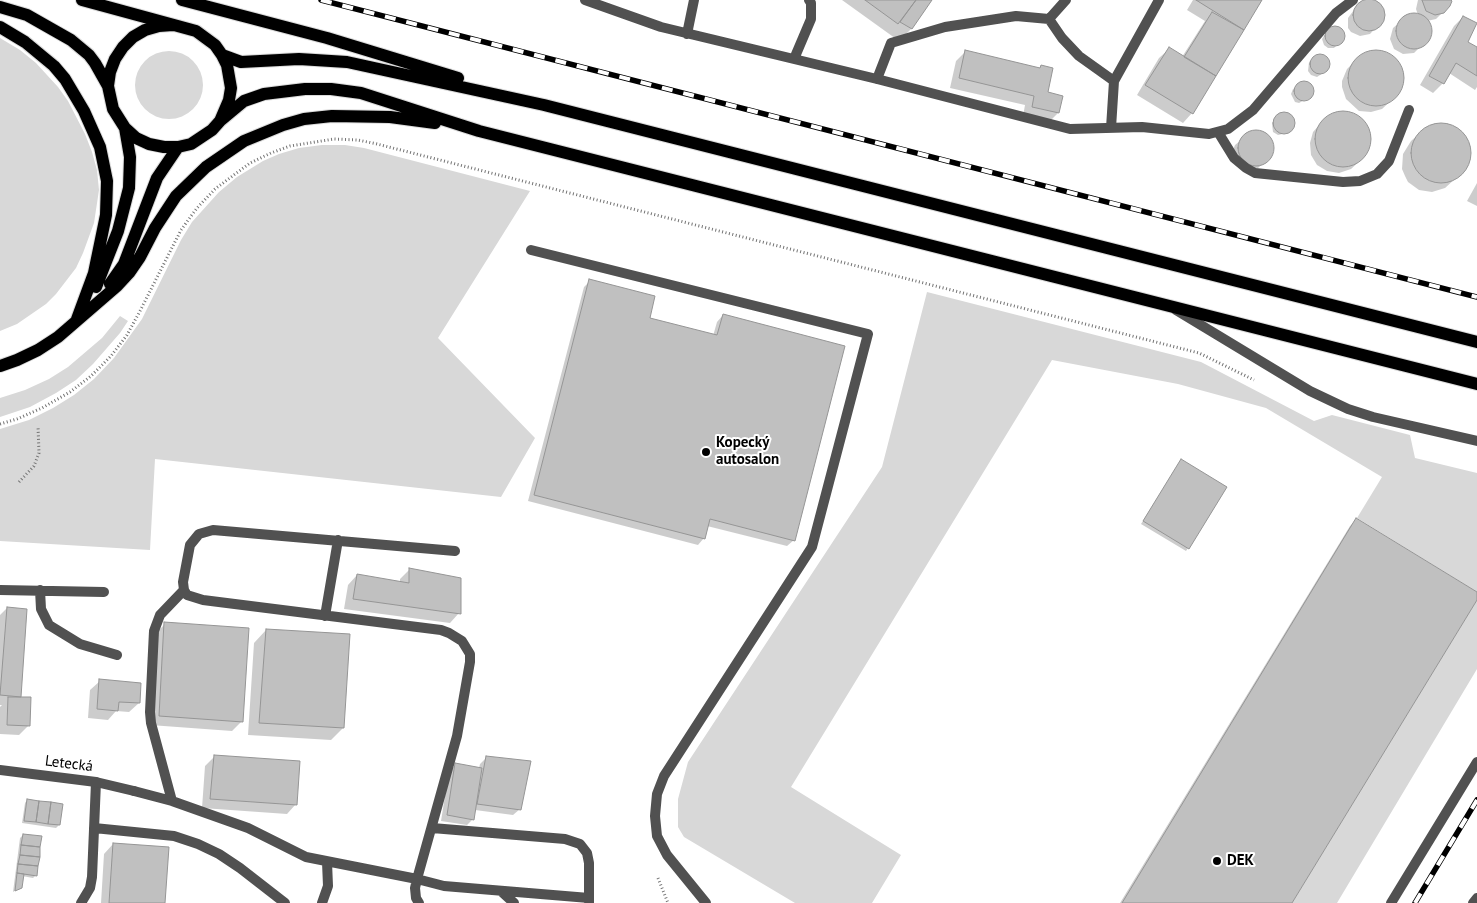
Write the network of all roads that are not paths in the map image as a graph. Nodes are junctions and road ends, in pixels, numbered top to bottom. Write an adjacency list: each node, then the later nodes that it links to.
1 (82, 0): 11 (main road)
2 (182, 0): 19 (main road)
3 (585, 0): 13 (street)
4 (694, 0): 13 (street)
5 (809, 0): 15 (street)
6 (1066, 0): 10 (street)
7 (1158, 0): 17 (street)
8 (1353, 0): 25 (street)
9 (0, 7): 18 (main road)
10 (1050, 19): 16 (street); 17 (street)
11 (173, 25): 14 (main road); 18 (main road)
12 (0, 27): 29 (main road)
13 (687, 34): 15 (street)
14 (222, 55): 19 (main road); 21 (main road)
15 (794, 59): 16 (street)
16 (877, 79): 23 (street)
17 (1114, 81): 23 (street)
18 (108, 86): 22 (main road)
19 (544, 105): 30 (main road)
20 (1409, 110): 25 (street)
21 (220, 121): 24 (main road); 26 (main road)
22 (125, 128): 26 (main road); 29 (main road)
23 (1111, 128): 25 (street)
24 (479, 131): 28 (main road); 29 (main road)
25 (1218, 132)
26 (178, 147): 29 (main road)
27 (531, 250): 58 (street)
28 (1168, 306): 32 (main road); 33 (street)
29 (76, 321): 31 (main road)
30 (1477, 342)
31 (0, 366)
32 (1477, 384)
33 (1477, 442)
34 (338, 540): 35 (street); 38 (street); 40 (street)
35 (455, 551)
36 (0, 590): 37 (street)
37 (40, 590): 39 (street); 41 (street)
38 (184, 590): 40 (street); 45 (street)
39 (104, 592)
40 (325, 616): 47 (street)
41 (117, 655)
42 (1477, 762): 59 (street)
43 (0, 770): 44 (street, Letecká)
44 (96, 782): 45 (street, Letecká); 46 (street)
45 (172, 801): 48 (street, Letecká)
46 (94, 828): 53 (street); 54 (street)
47 (432, 828): 49 (street); 52 (street)
48 (327, 862): 49 (street, Letecká); 55 (street)
49 (417, 879): 50 (street, Letecká); 56 (street)
50 (502, 891): 52 (street, Letecká); 57 (street)
51 (1477, 898): 60 (street)
52 (589, 901)
53 (81, 903)
54 (285, 903)
55 (322, 903)
56 (419, 903)
57 (514, 903)
58 (706, 903)
59 (1391, 903)
60 (1473, 903)

